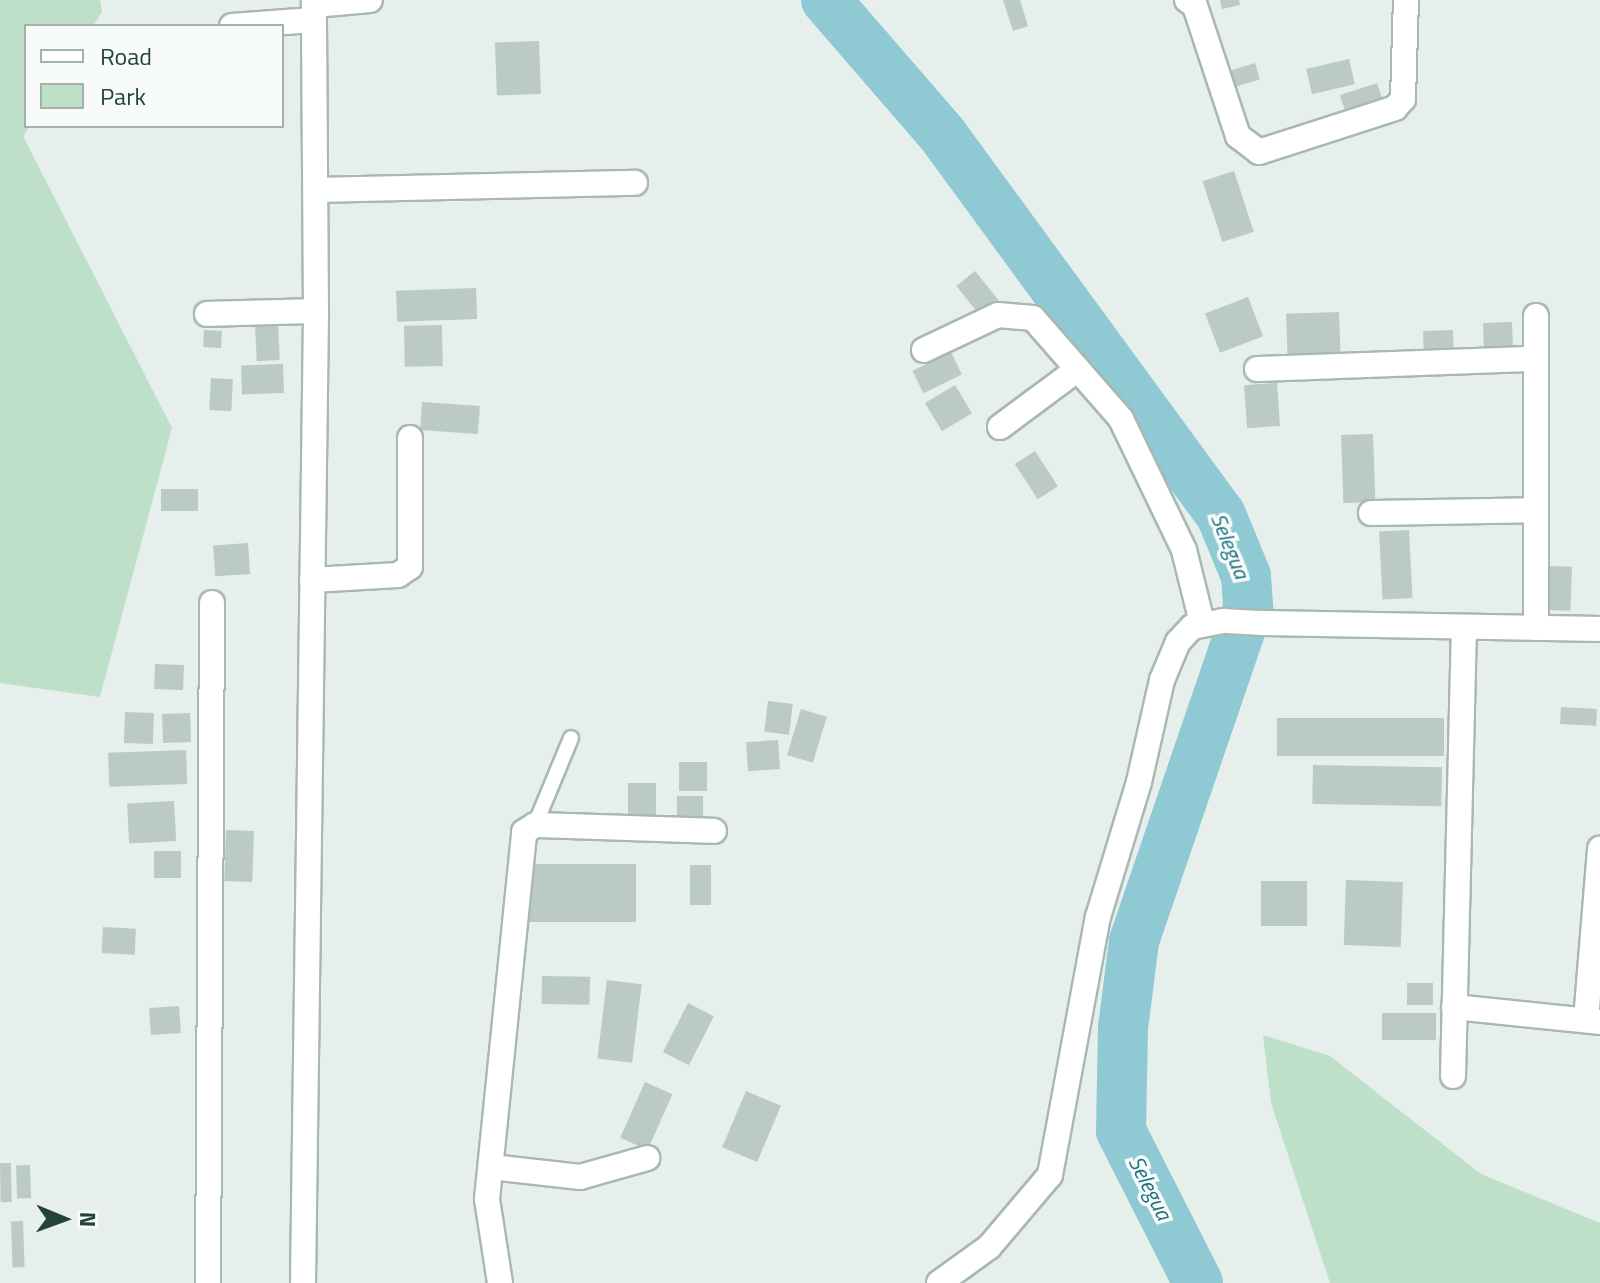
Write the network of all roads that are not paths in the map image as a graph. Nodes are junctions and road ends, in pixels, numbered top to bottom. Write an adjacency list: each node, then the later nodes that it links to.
1 (370, 0): 4 (street)
2 (1187, 0): 3 (street)
3 (1406, 0)
4 (314, 8): 5 (street); 7 (street)
5 (241, 24)
6 (635, 183): 7 (street)
7 (316, 190): 8 (street)
8 (316, 311): 9 (street); 19 (street)
9 (207, 314)
10 (1536, 316): 12 (street)
11 (924, 350): 13 (street)
12 (1536, 359): 14 (street); 17 (street)
13 (1078, 369): 15 (street); 21 (street)
14 (1257, 369)
15 (1000, 427)
16 (410, 438): 19 (street)
17 (1536, 510): 18 (street); 23 (street)
18 (1371, 513)
19 (312, 580): 35 (street)
20 (212, 603): 34 (street)
21 (1213, 622): 22 (street); 37 (street)
22 (1464, 627): 23 (street); 29 (street)
23 (1536, 628): 24 (street)
24 (1600, 629)
25 (571, 738): 26 (lane)
26 (535, 825): 27 (street); 33 (street)
27 (714, 831)
28 (1600, 849): 30 (street)
29 (1454, 1007): 30 (street); 31 (street)
30 (1593, 1021)
31 (1453, 1076)
32 (647, 1158): 33 (street)
33 (491, 1167): 36 (street)
34 (208, 1283)
35 (303, 1283)
36 (500, 1283)
37 (939, 1283)

